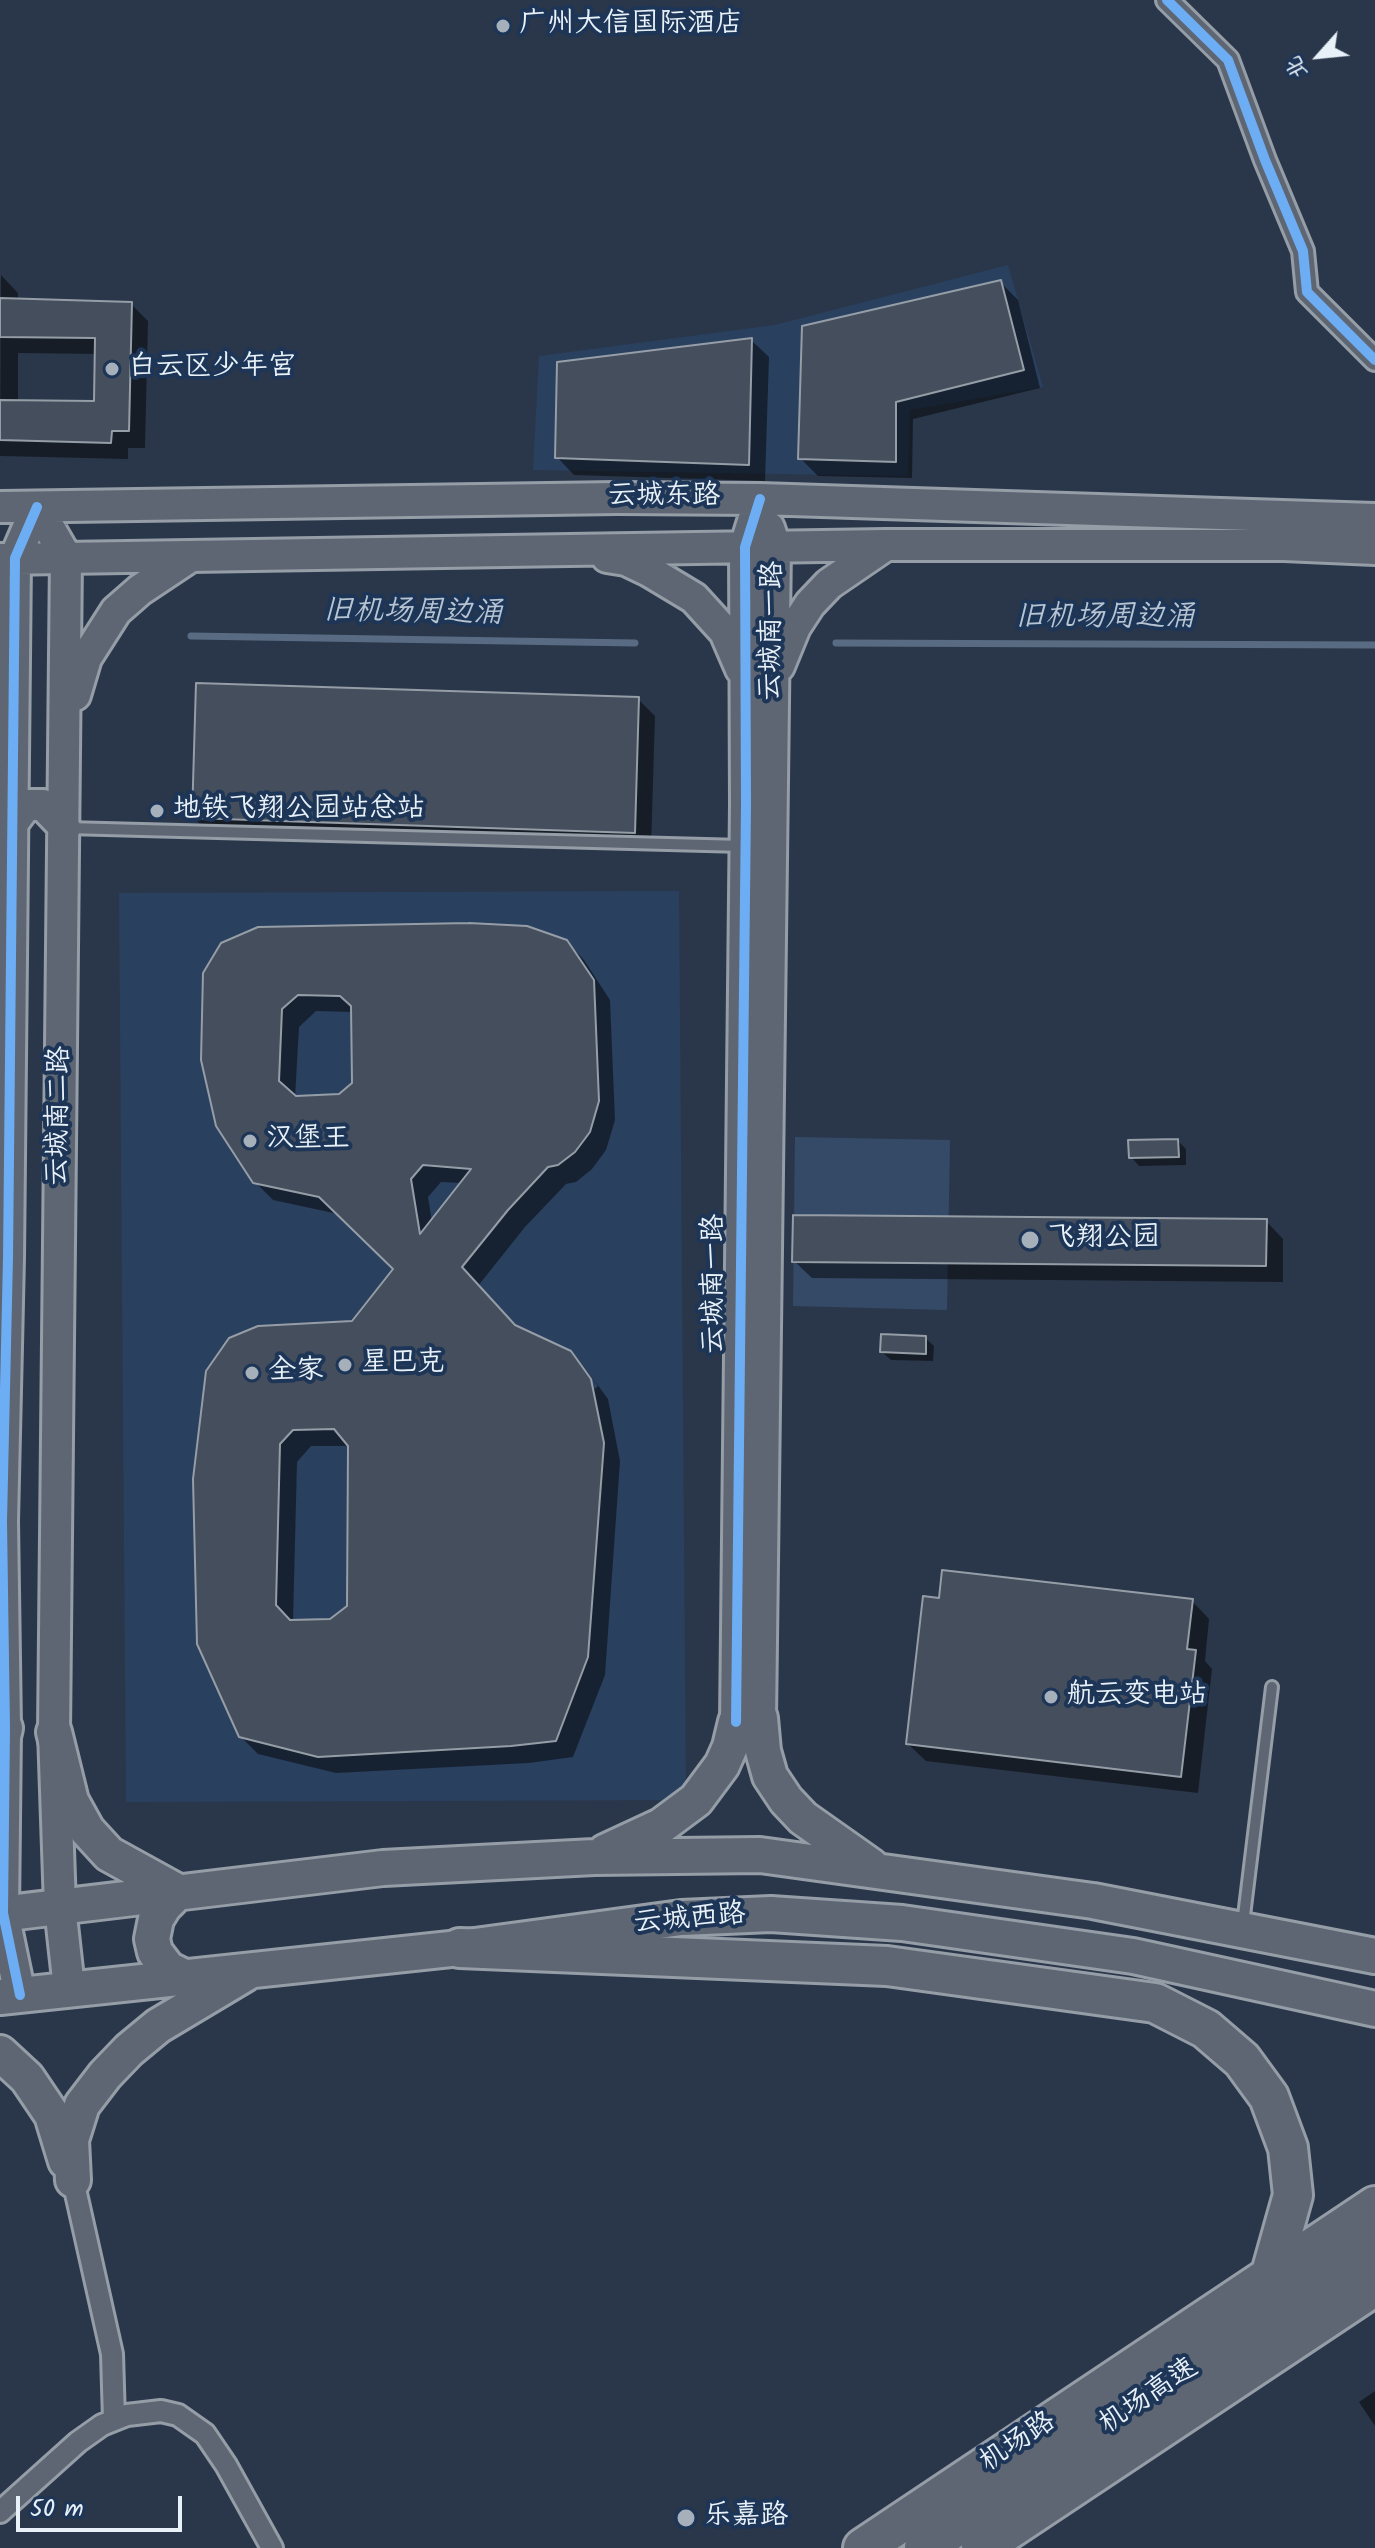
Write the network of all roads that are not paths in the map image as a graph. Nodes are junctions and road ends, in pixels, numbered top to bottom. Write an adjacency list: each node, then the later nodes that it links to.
1 (1167, 0): 2 (street)
2 (1375, 360)
3 (617, 498): 4 (street, 云城东路); 6 (street, 云城东路); 11 (street)
4 (760, 499): 7 (street, 云城东路); 9 (street, 云城南一路); 10 (street, 云城南一路)
5 (0, 507): 6 (street, 云城东路)
6 (37, 507): 15 (street); 16 (street)
7 (1375, 519)
8 (886, 545): 9 (street, 云城东路); 12 (street, 云城东路); 17 (street)
9 (775, 546): 10 (street, 云城东路); 17 (street, 云城南一路)
10 (745, 547): 11 (street, 云城东路); 17 (street, 云城南一路)
11 (622, 549): 13 (street, 云城东路)
12 (1375, 549)
13 (573, 551): 14 (street, 云城东路); 17 (street)
14 (191, 556): 15 (street, 云城东路); 19 (street)
15 (66, 557): 16 (street, 云城东路); 19 (street, 云城南二路)
16 (8, 558): 20 (street)
17 (759, 682): 23 (street, 云城南一路); 26 (street, 云城南一路)
18 (0, 692): 20 (street)
19 (65, 760): 22 (street, 云城南二路)
20 (14, 761): 21 (street, 云城南二路)
21 (12, 824): 22 (street); 24 (street, 云城南二路)
22 (65, 828): 23 (lane); 27 (street, 云城南二路)
23 (745, 846): 26 (street, 云城南一路)
24 (2, 1521): 28 (street, 云城南二路)
25 (1272, 1687): 34 (lane)
26 (748, 1720): 29 (main road); 30 (main road)
27 (54, 1732): 31 (main road); 32 (street, 云城南二路)
28 (2, 1739): 33 (street, 云城南二路)
29 (594, 1857): 30 (main road); 31 (main road)
30 (875, 1869): 34 (main road)
31 (178, 1892): 32 (main road); 38 (main road)
32 (60, 1907): 33 (main road); 39 (street, 云城南二路)
33 (2, 1913): 40 (street, 云城南二路)
34 (1243, 1929): 36 (main road)
35 (460, 1948): 37 (main road, 云城西路); 41 (main road, 云城西路); 46 (highway)
36 (1375, 1956)
37 (255, 1968): 38 (main road, 云城西路); 43 (main road)
38 (182, 1976): 39 (main road, 云城西路)
39 (69, 1988): 40 (main road, 云城西路)
40 (10, 1996)
41 (1375, 2009)
42 (0, 2053): 43 (main road)
43 (73, 2180): 48 (street)
44 (1375, 2206): 46 (highway, 机场路)
45 (1375, 2247): 52 (highway, 机场高速)
46 (1270, 2277): 51 (highway, 机场路)
47 (1375, 2286): 53 (highway)
48 (114, 2420): 49 (street); 50 (street)
49 (0, 2512)
50 (272, 2548)
51 (863, 2548)
52 (924, 2548)
53 (981, 2548)

